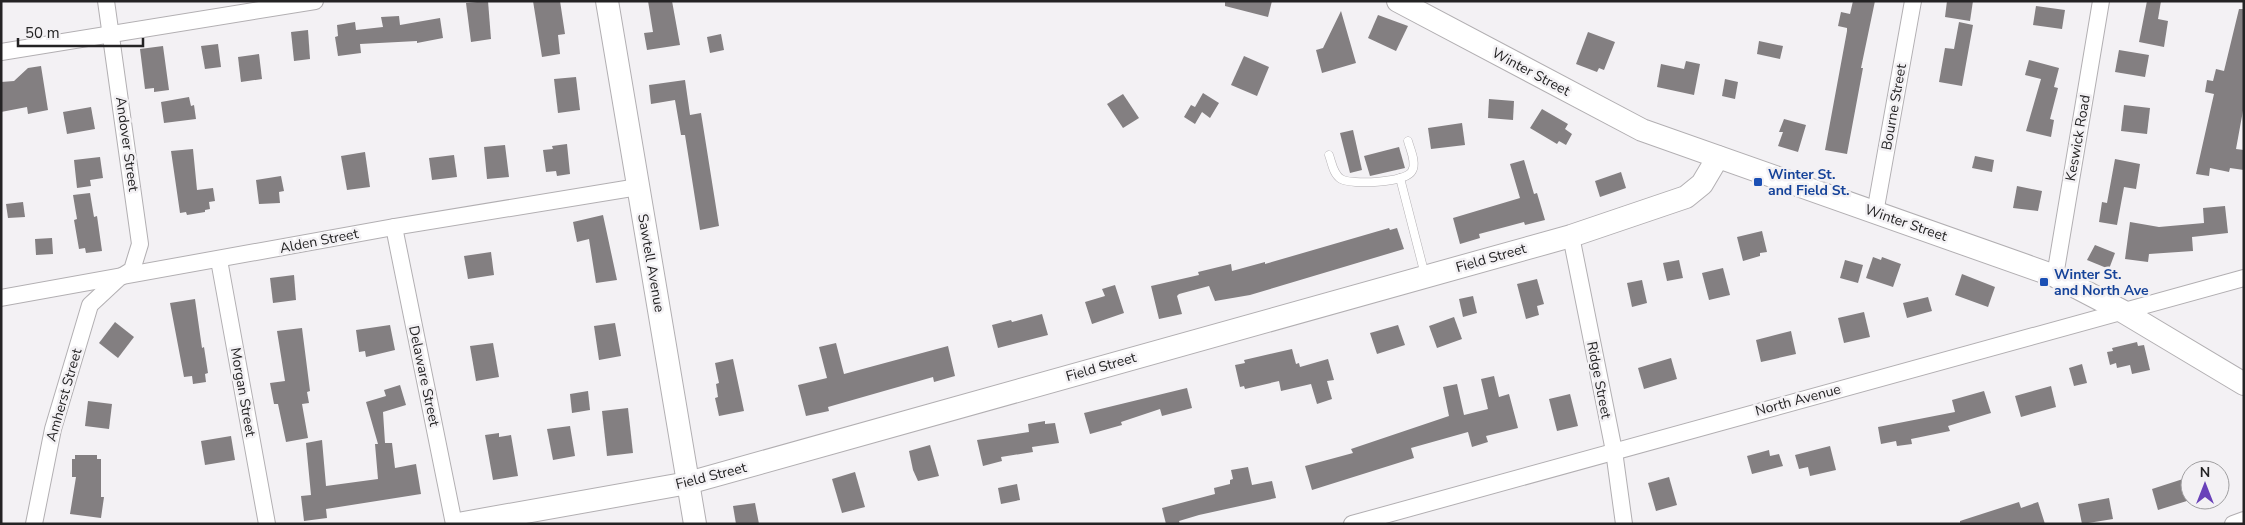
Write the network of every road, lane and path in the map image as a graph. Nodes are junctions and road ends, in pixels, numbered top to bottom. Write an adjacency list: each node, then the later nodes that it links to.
1 (106, 1): 7 (street, Andover Street)
2 (315, 1): 7 (street)
3 (607, 1): 13 (street, Sawtell Avenue)
4 (1398, 1): 11 (street, Winter Street)
5 (1913, 1): 14 (street, Bourne Street)
6 (2101, 1): 19 (street, Keswick Road)
7 (111, 33): 8 (street); 20 (street, Andover Street)
8 (1, 52)
9 (1408, 141): 12 (lane)
10 (1329, 155): 12 (lane)
11 (1718, 157): 14 (street, Winter Street); 16 (street, Field Street)
12 (1400, 178): 18 (lane)
13 (638, 187): 15 (street, Alden Street); 26 (street, Sawtell Avenue)
14 (1875, 213): 19 (street, Winter Street)
15 (394, 227): 17 (street, Alden Street); 30 (street, Delaware Street)
16 (1571, 236): 18 (street, Field Street); 25 (street, Ridge Street)
17 (219, 260): 20 (street, Alden Street); 29 (street, Morgan Street)
18 (1426, 276): 26 (street, Field Street)
19 (2055, 276): 23 (street, Winter Street)
20 (119, 278): 22 (street, Alden Street); 28 (street, Amherst Street)
21 (2244, 278): 23 (street, North Avenue)
22 (1, 298)
23 (2122, 311): 24 (street, Winter Street); 25 (street, North Avenue)
24 (2244, 384)
25 (1614, 451): 33 (street, North Avenue); 34 (street, Ridge Street)
26 (688, 483): 31 (street, Field Street); 32 (street, Sawtell Avenue)
27 (2244, 520): 35 (street)
28 (34, 524)
29 (267, 524)
30 (454, 524)
31 (458, 524)
32 (695, 524)
33 (1352, 524)
34 (1624, 524)
35 (2232, 524)

